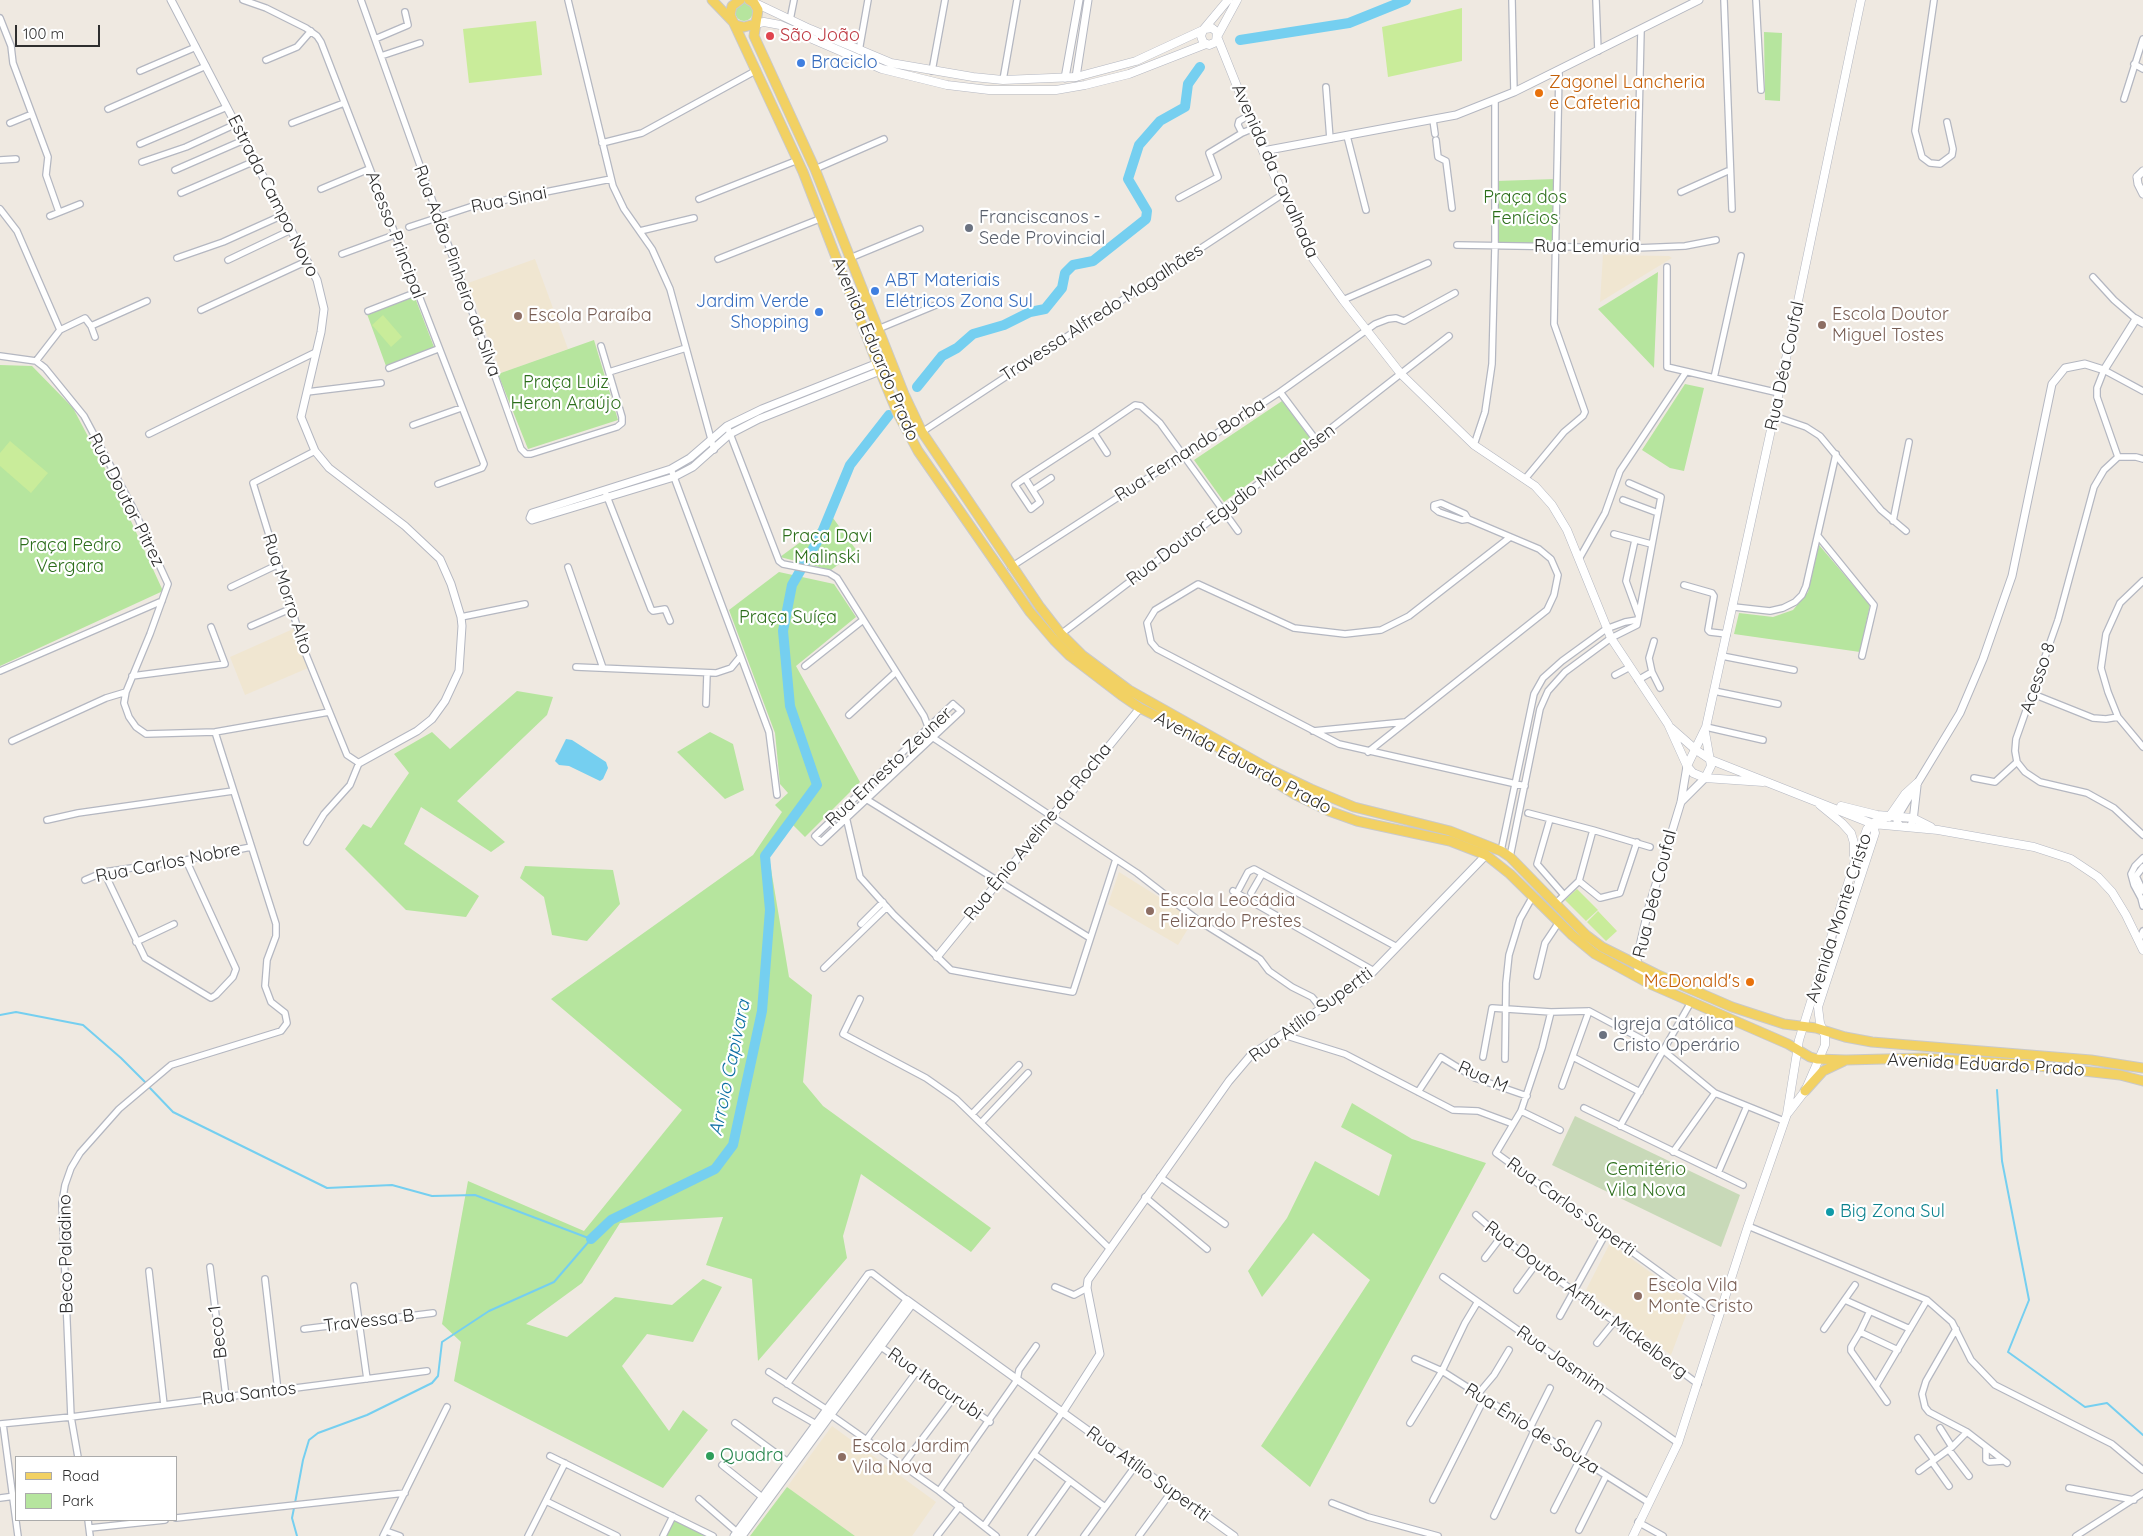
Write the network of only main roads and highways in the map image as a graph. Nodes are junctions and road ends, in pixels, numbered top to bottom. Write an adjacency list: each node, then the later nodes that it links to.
1 (712, 0): 7 (main road, Avenida Eduardo Prado)
2 (740, 0): 7 (main road)
3 (750, 0): 8 (main road, Avenida Eduardo Prado); 9 (main road)
4 (1228, 0): 9 (main road)
5 (1237, 0): 10 (main road)
6 (1861, 0): 21 (main road, Rua Déa Coufal)
7 (733, 22): 8 (main road); 13 (main road, Avenida Eduardo Prado)
8 (755, 24): 11 (main road); 14 (main road, Avenida Eduardo Prado)
9 (1204, 29): 10 (main road); 11 (main road)
10 (1218, 37): 11 (main road); 12 (main road, Avenida da Cavalhada)
11 (1208, 44): 12 (main road, Avenida da Cavalhada)
12 (1225, 60): 20 (main road, Avenida da Cavalhada)
13 (829, 236): 14 (main road); 16 (main road, Avenida Eduardo Prado)
14 (843, 243): 15 (main road, Avenida Eduardo Prado)
15 (887, 351): 16 (main road); 17 (main road, Avenida Eduardo Prado)
16 (879, 367): 18 (main road, Avenida Eduardo Prado)
17 (1146, 700): 18 (main road); 19 (main road, Avenida Eduardo Prado)
18 (1140, 708): 19 (main road); 30 (main road, Avenida Eduardo Prado)
19 (1167, 712): 29 (main road, Avenida Eduardo Prado)
20 (1668, 724): 22 (main road, Avenida da Cavalhada); 25 (main road, Avenida da Cavalhada)
21 (1705, 732): 22 (main road); 23 (main road, Rua Déa Coufal); 24 (main road, Rua Déa Coufal)
22 (1682, 738): 23 (main road, Avenida da Cavalhada)
23 (1696, 750): 24 (main road, Avenida da Cavalhada); 25 (main road, Rua Déa Coufal)
24 (1711, 760): 26 (main road, Rua Déa Coufal); 27 (main road, Avenida da Cavalhada)
25 (1687, 766): 26 (main road, Avenida da Cavalhada)
26 (1705, 778): 27 (main road, Avenida da Cavalhada)
27 (1764, 782): 31 (main road, Avenida da Cavalhada)
28 (1917, 783): 35 (main road)
29 (1301, 784): 30 (main road); 32 (main road, Avenida Eduardo Prado)
30 (1296, 795): 34 (main road, Avenida Eduardo Prado)
31 (1813, 799): 33 (main road, Avenida da Cavalhada); 36 (main road, Avenida da Cavalhada); 38 (main road)
32 (1351, 806): 34 (main road); 40 (main road, Avenida Eduardo Prado)
33 (1842, 807): 35 (main road, Avenida da Cavalhada); 36 (main road)
34 (1347, 817): 42 (main road, Avenida Eduardo Prado)
35 (1891, 817): 36 (main road); 37 (main road, Avenida da Cavalhada)
36 (1873, 824): 37 (main road, Avenida da Cavalhada); 38 (main road, Avenida Monte Cristo); 41 (main road, Avenida Monte Cristo)
37 (1938, 830): 39 (main road, Avenida da Cavalhada)
38 (1854, 864): 40 (main road, Avenida Monte Cristo)
39 (2142, 945)
40 (1804, 1027): 41 (main road, Avenida Eduardo Prado); 42 (main road, Avenida Monte Cristo)
41 (1824, 1030): 43 (main road, Avenida Monte Cristo); 46 (main road, Avenida Eduardo Prado)
42 (1798, 1050): 43 (main road, Avenida Eduardo Prado); 50 (main road, Avenida Monte Cristo)
43 (1818, 1059): 44 (main road, Avenida Eduardo Prado); 49 (main road, Avenida Monte Cristo)
44 (1846, 1060): 48 (main road, Avenida Eduardo Prado); 49 (main road)
45 (2143, 1063): 46 (main road)
46 (2129, 1065): 47 (main road, Avenida Eduardo Prado)
47 (2143, 1068)
48 (2143, 1081)
49 (1805, 1090): 50 (main road, Avenida Monte Cristo)
50 (1786, 1118): 51 (main road, Avenida Monte Cristo)
51 (1633, 1536)

